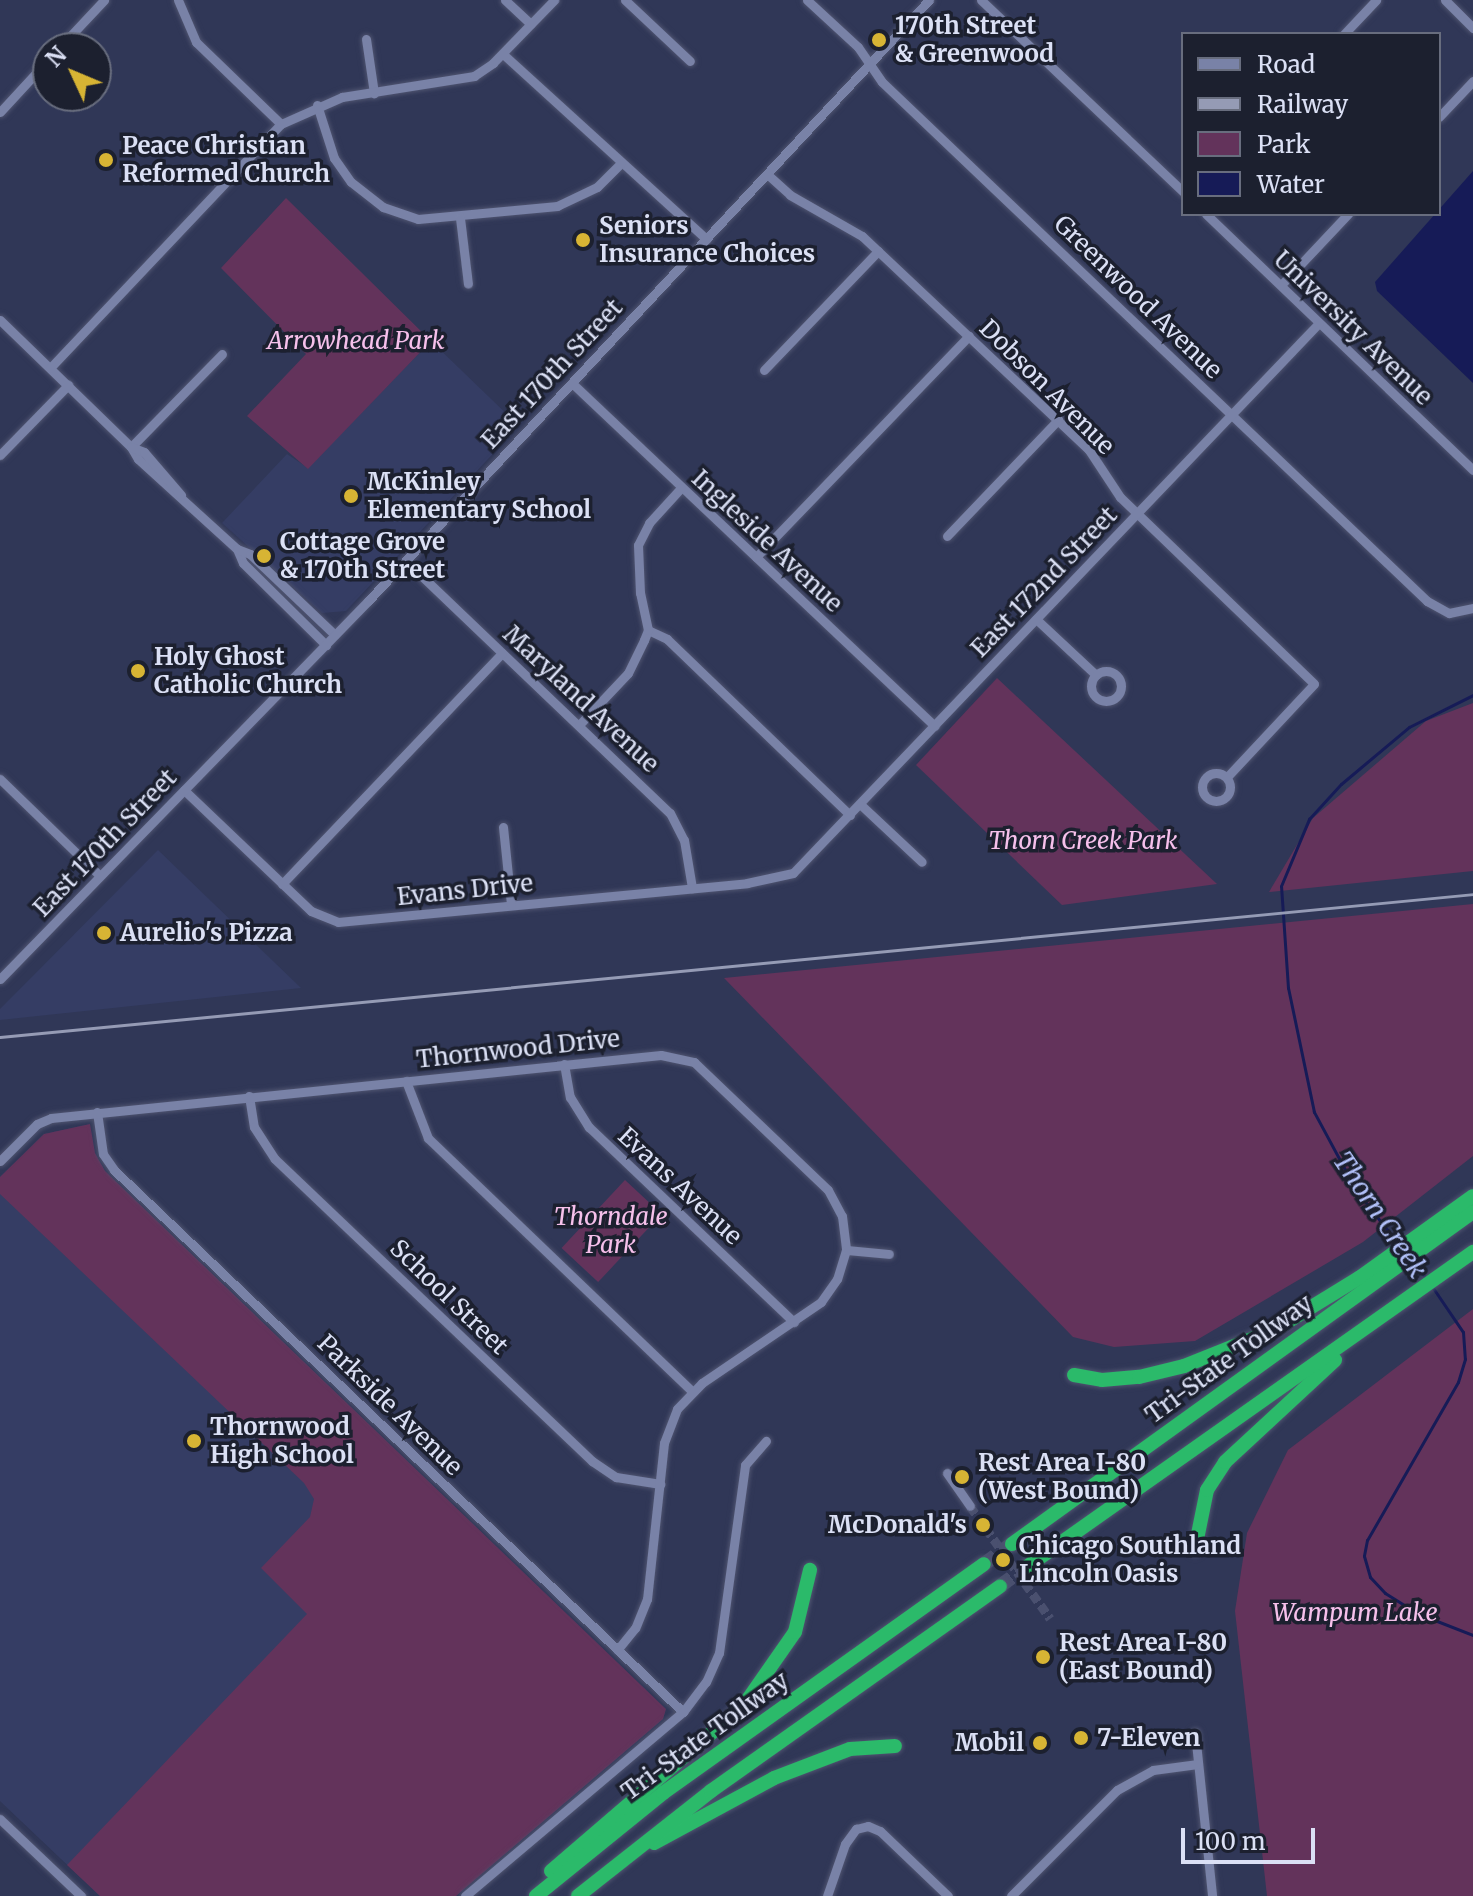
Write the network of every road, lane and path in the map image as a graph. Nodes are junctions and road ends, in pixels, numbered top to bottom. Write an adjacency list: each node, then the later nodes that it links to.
1 (104, 0): 13 (street)
2 (178, 0): 25 (street)
3 (505, 0): 11 (street)
4 (554, 0): 11 (street)
5 (625, 0): 17 (street)
6 (807, 0): 18 (street, Greenwood Avenue)
7 (929, 0): 18 (street, East 170th Street)
8 (981, 0): 28 (street)
9 (1376, 0): 14 (street)
10 (1445, 0): 12 (street)
11 (531, 24): 16 (street)
12 (1473, 28)
13 (74, 32)
14 (1346, 32)
15 (366, 39): 21 (street)
16 (503, 54): 21 (street); 26 (street)
17 (690, 61)
18 (869, 64): 27 (street, East 170th Street); 44 (street, Greenwood Avenue)
19 (32, 77): 23 (street)
20 (1473, 81): 24 (street)
21 (374, 93): 22 (street)
22 (317, 105): 25 (street); 31 (street)
23 (0, 112)
24 (1441, 115)
25 (281, 124): 40 (street)
26 (621, 163): 31 (street); 32 (street)
27 (767, 174): 32 (street, East 170th Street); 33 (street, Dobson Avenue)
28 (1181, 190)
29 (1208, 216): 35 (street, University Avenue)
30 (1346, 216): 35 (street)
31 (460, 218): 34 (street)
32 (706, 239): 42 (street, East 170th Street)
33 (878, 251): 38 (street, Dobson Avenue); 41 (street)
34 (468, 284)
35 (1281, 285): 37 (street, University Avenue)
36 (0, 320): 40 (street)
37 (1319, 323): 44 (street, East 172nd Street); 48 (street, University Avenue)
38 (969, 336): 45 (street, Dobson Avenue); 53 (street)
39 (222, 354): 46 (street)
40 (50, 368): 43 (street)
41 (764, 370)
42 (572, 383): 49 (street, Ingleside Avenue); 54 (street, East 170th Street)
43 (68, 385): 46 (street); 47 (street)
44 (1232, 414): 50 (street, East 172nd Street); 55 (street, Greenwood Avenue)
45 (1058, 420): 50 (street, Dobson Avenue); 51 (street)
46 (131, 447): 52 (street)
47 (0, 455)
48 (1473, 470)
49 (681, 488): 53 (street, Ingleside Avenue); 57 (street)
50 (1137, 513): 56 (street, East 172nd Street); 64 (street, Dobson Avenue)
51 (947, 536)
52 (237, 549): 58 (street); 59 (street)
53 (756, 557): 63 (street, Ingleside Avenue)
54 (406, 561): 58 (street, East 170th Street); 60 (street, Maryland Avenue)
55 (1473, 608)
56 (1036, 619): 61 (street); 63 (street, East 172nd Street)
57 (648, 630): 62 (street); 68 (street)
58 (335, 635): 59 (street, East 170th Street)
59 (326, 645): 66 (street, East 170th Street)
60 (502, 653): 62 (street, Maryland Avenue); 73 (street)
61 (1096, 675)
62 (579, 725): 74 (street, Maryland Avenue)
63 (935, 726): 67 (street, East 172nd Street)
64 (1227, 777)
65 (0, 779): 72 (street)
66 (184, 790): 72 (street, East 170th Street); 73 (street, Evans Drive)
67 (861, 805): 68 (street, East 172nd Street); 70 (street)
68 (850, 815): 71 (street, East 172nd Street)
69 (503, 827): 75 (street)
70 (922, 862)
71 (799, 869): 74 (street, Evans Drive)
72 (100, 876): 76 (street, East 170th Street)
73 (282, 884): 75 (street, Evans Drive)
74 (692, 888): 75 (street, Evans Drive)
75 (511, 905)
76 (0, 979)
77 (564, 1064): 78 (street, Thornwood Drive); 85 (street, Thornwood Drive); 89 (street, Evans Avenue)
78 (406, 1081): 79 (street, Thornwood Drive); 92 (street)
79 (249, 1096): 80 (street, Thornwood Drive); 95 (street, School Street)
80 (97, 1112): 81 (street, Thornwood Drive); 103 (street, Parkside Avenue)
81 (0, 1161)
82 (1473, 1196): 84 (highway)
83 (1473, 1212): 84 (highway)
84 (1443, 1225): 88 (highway)
85 (846, 1250): 86 (street); 89 (street)
86 (889, 1254)
87 (1470, 1254): 90 (highway)
88 (1363, 1283): 91 (highway); 97 (highway, Tri-State Tollway)
89 (794, 1322): 92 (street)
90 (1369, 1328): 98 (highway); 100 (highway)
91 (1074, 1375)
92 (692, 1391): 95 (street)
93 (766, 1441): 104 (street)
94 (947, 1473): 96 (street)
95 (660, 1484): 103 (street)
96 (970, 1506)
97 (1012, 1544)
98 (1195, 1549)
99 (984, 1564): 112 (highway, Tri-State Tollway)
100 (1028, 1566)
101 (810, 1570): 112 (highway)
102 (1000, 1586): 109 (highway, Tri-State Tollway)
103 (617, 1650): 104 (street, Parkside Avenue)
104 (683, 1712): 111 (street)
105 (1195, 1733): 107 (street)
106 (895, 1746): 109 (highway)
107 (1198, 1764): 116 (street); 117 (street)
108 (0, 1819): 110 (street)
109 (618, 1862): 113 (highway, Tri-State Tollway)
110 (81, 1896)
111 (465, 1896)
112 (534, 1896)
113 (578, 1896)
114 (827, 1896): 115 (street)
115 (948, 1896)
116 (1011, 1896)
117 (1212, 1896)

